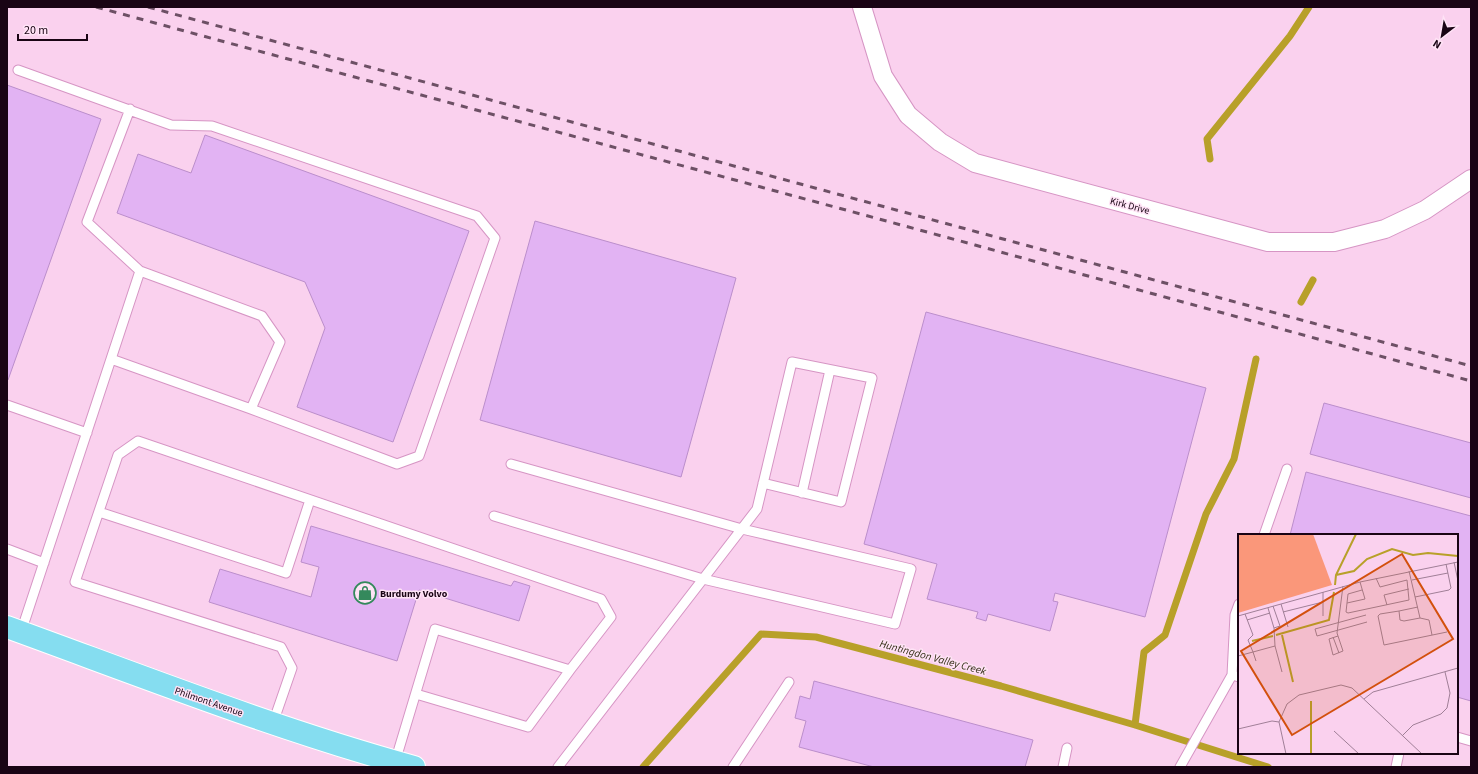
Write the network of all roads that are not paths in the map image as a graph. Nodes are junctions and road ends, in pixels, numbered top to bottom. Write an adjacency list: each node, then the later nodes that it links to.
1 (862, 7): 4 (street, Kirk Drive)
2 (18, 70): 3 (lane)
3 (130, 110): 5 (lane); 9 (lane)
4 (1471, 179)
5 (140, 271): 6 (lane); 9 (lane)
6 (111, 359): 9 (lane); 10 (lane)
7 (830, 370): 13 (lane); 14 (lane); 14 (lane)
8 (7, 405): 10 (lane)
9 (251, 409)
10 (87, 433): 21 (lane)
11 (510, 464): 18 (lane)
12 (1287, 469): 19 (lane)
13 (763, 483): 14 (lane); 18 (lane)
14 (802, 493)
15 (310, 500): 16 (lane); 16 (lane); 25 (lane)
16 (99, 512): 29 (lane)
17 (494, 516): 22 (lane)
18 (742, 529): 22 (lane); 22 (lane)
19 (1264, 534)
20 (7, 549): 21 (lane)
21 (44, 562): 24 (lane)
22 (702, 579): 35 (lane)
23 (1238, 607): 26 (lane)
24 (14, 630): 29 (main road, Philmont Avenue)
25 (570, 670): 28 (lane); 28 (lane)
26 (1236, 676): 38 (lane)
27 (789, 682): 36 (lane)
28 (416, 694): 34 (lane)
29 (273, 723): 34 (main road, Philmont Avenue)
30 (1458, 737): 31 (lane)
31 (1471, 741)
32 (1067, 748): 37 (lane)
33 (1399, 754): 39 (lane)
34 (405, 764)
35 (558, 767)
36 (733, 767)
37 (1063, 767)
38 (1180, 767)
39 (1396, 767)

